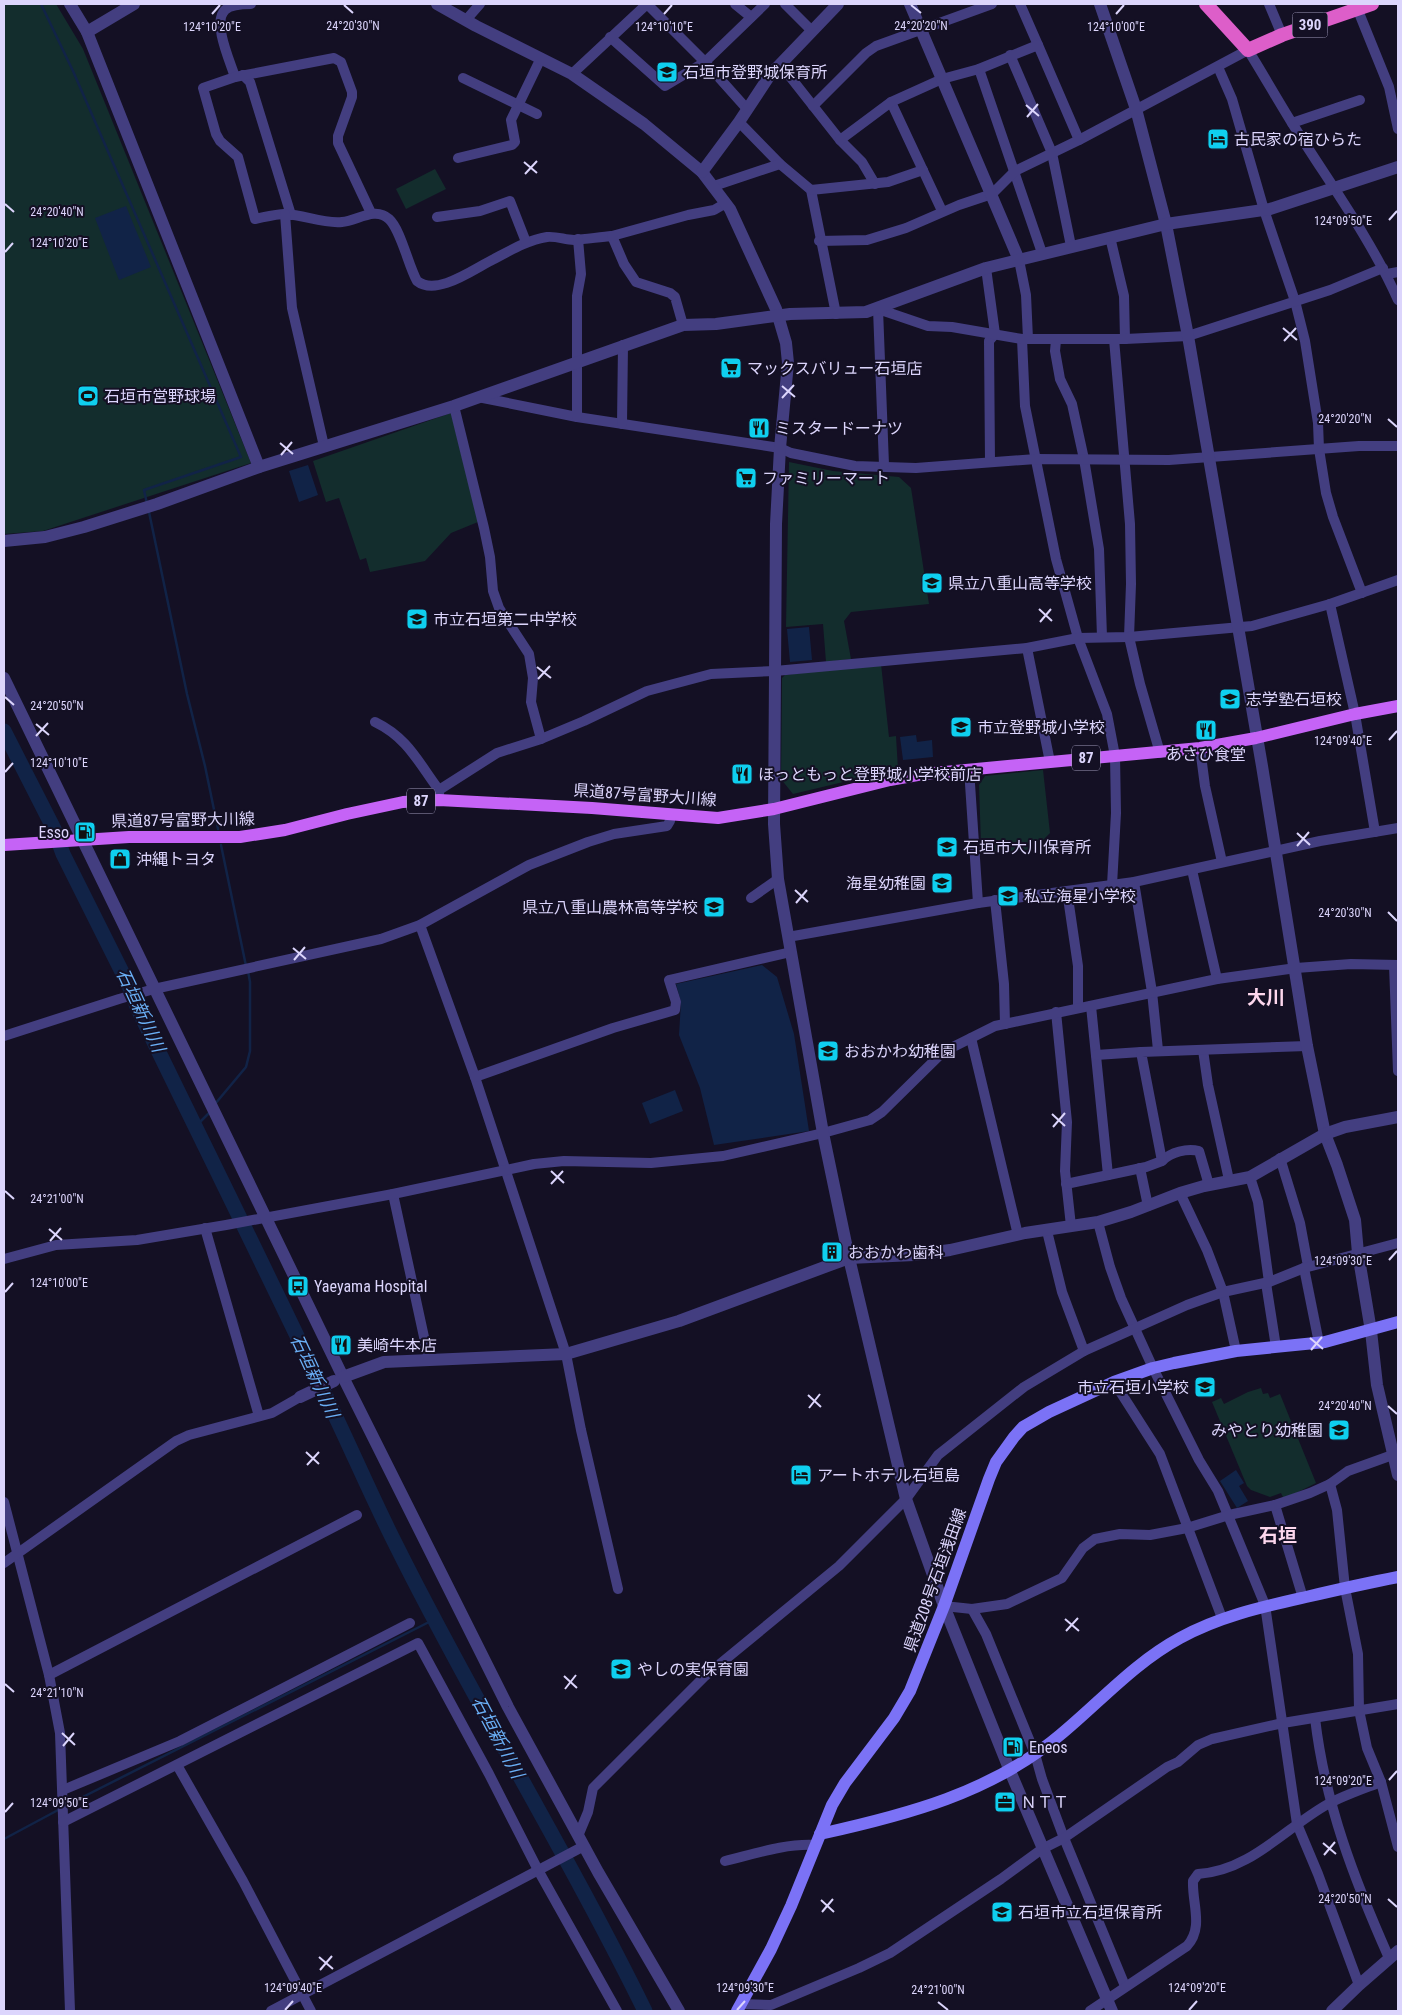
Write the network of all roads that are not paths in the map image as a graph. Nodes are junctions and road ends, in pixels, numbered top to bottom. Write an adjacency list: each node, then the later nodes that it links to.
1 (71, 4): 24 (street)
2 (134, 4): 24 (street)
3 (251, 4): 36 (street)
4 (437, 4): 21 (street)
5 (480, 4): 21 (street)
6 (647, 4): 26 (street); 31 (street)
7 (735, 4): 20 (street)
8 (764, 4): 20 (street)
9 (785, 4): 23 (street)
10 (838, 4): 23 (street)
11 (910, 4): 22 (street)
12 (992, 4): 18 (street)
13 (1020, 4): 27 (street)
14 (1100, 4): 44 (street)
15 (1206, 4): 28 (highway)
16 (1269, 4): 25 (street)
17 (1372, 4): 19 (highway, 390)
18 (971, 7): 22 (street)
19 (1357, 8): 25 (highway, 390); 48 (street)
20 (750, 17): 31 (street)
21 (466, 20): 30 (street)
22 (921, 28): 38 (street); 42 (street)
23 (812, 31): 32 (street)
24 (87, 32): 108 (street)
25 (1282, 35): 28 (highway, 390)
26 (610, 37): 31 (street); 35 (street)
27 (1038, 44): 29 (street); 50 (street)
28 (1248, 50): 33 (street); 47 (street)
29 (1010, 55): 34 (street); 51 (street)
30 (541, 58): 35 (street); 41 (street)
31 (705, 62): 43 (street)
32 (780, 64): 42 (street); 43 (street)
33 (1218, 67): 44 (street); 64 (street)
34 (979, 69): 38 (street); 56 (street)
35 (572, 74): 57 (street)
36 (239, 76): 66 (street); 67 (street); 67 (street)
37 (463, 78): 41 (street)
38 (942, 79): 40 (street); 62 (street)
39 (1360, 100): 47 (street)
40 (891, 102): 49 (street); 55 (street)
41 (519, 104): 45 (street); 52 (street)
42 (813, 106): 49 (street)
43 (747, 109): 46 (street)
44 (1136, 109): 50 (street); 69 (street)
45 (537, 114)
46 (739, 122): 53 (street); 57 (street)
47 (1292, 123): 60 (street)
48 (1398, 129)
49 (840, 140): 58 (street)
50 (1079, 140): 51 (street)
51 (1052, 153): 56 (street); 75 (street)
52 (458, 158)
53 (780, 164): 59 (street); 61 (street)
54 (1398, 168): 60 (street)
55 (923, 170): 58 (street); 65 (street)
56 (1015, 171): 62 (street); 76 (street)
57 (702, 172): 59 (street)
58 (875, 184): 61 (street)
59 (714, 186): 63 (street)
60 (1336, 188): 64 (street); 79 (street)
61 (810, 190): 73 (street)
62 (992, 194): 65 (street); 77 (street)
63 (726, 203): 70 (street); 85 (street)
64 (1264, 210): 69 (street); 82 (street)
65 (942, 211): 73 (street)
66 (371, 213): 67 (street); 74 (street)
67 (288, 215): 98 (street)
68 (437, 217): 74 (street)
69 (1166, 224): 71 (street); 88 (street)
70 (612, 236): 72 (street); 86 (street)
71 (1110, 237): 75 (street); 90 (street)
72 (578, 239): 74 (street); 93 (street)
73 (819, 241): 84 (street)
74 (526, 242)
75 (1071, 246): 76 (street)
76 (1042, 253): 77 (street)
77 (1019, 260): 78 (street); 89 (street)
78 (986, 268): 83 (street); 87 (street)
79 (1385, 271): 80 (street); 81 (street); 82 (street)
80 (1398, 272)
81 (1398, 300)
82 (1295, 301): 88 (street); 101 (street)
83 (878, 309): 84 (street); 87 (street); 107 (street)
84 (836, 314): 85 (street)
85 (778, 315): 86 (street); 100 (street)
86 (682, 325): 92 (street)
87 (996, 334): 89 (street); 106 (street)
88 (1188, 336): 90 (street); 102 (street)
89 (1025, 339): 91 (street); 103 (street)
90 (1120, 339): 91 (street); 105 (street)
91 (1056, 340): 104 (street)
92 (623, 345): 93 (street); 97 (street)
93 (576, 362): 94 (street); 96 (street)
94 (478, 397): 95 (street); 96 (street)
95 (454, 406): 98 (street); 124 (street)
96 (576, 417): 97 (street)
97 (622, 424): 100 (street)
98 (324, 446): 108 (street)
99 (1398, 446): 101 (street)
100 (780, 448): 107 (street); 118 (street)
101 (1319, 449): 102 (street); 111 (street)
102 (1208, 456): 105 (street); 113 (street)
103 (1036, 459): 104 (street); 106 (street); 116 (street)
104 (1084, 459): 105 (street); 114 (street)
105 (1125, 459): 115 (street)
106 (990, 462): 107 (street)
107 (884, 466)
108 (259, 467): 109 (street)
109 (4, 541)
110 (1398, 580): 111 (street)
111 (1362, 594): 112 (street)
112 (1330, 604): 113 (street); 121 (street)
113 (1237, 627): 115 (street); 123 (street)
114 (1102, 637): 115 (street); 116 (street)
115 (1129, 637): 126 (street)
116 (1078, 638): 117 (street); 127 (street)
117 (1027, 648): 118 (street); 128 (street)
118 (775, 671): 124 (street); 131 (street)
119 (4, 678): 135 (street)
120 (1398, 706): 121 (main road, 県道87号富野大川線 / 87)
121 (1355, 714): 123 (main road, 県道87号富野大川線 / 87); 134 (street)
122 (375, 722): 130 (street)
123 (1256, 738): 125 (main road, 県道87号富野大川線 / 87); 137 (street)
124 (541, 739): 130 (street)
125 (1200, 748): 126 (main road, 県道87号富野大川線 / 87); 138 (street)
126 (1160, 753): 127 (main road, 県道87号富野大川線 / 87)
127 (1116, 756): 128 (main road, 県道87号富野大川線 / 87); 142 (street)
128 (1050, 762): 129 (main road, 県道87号富野大川線 / 87)
129 (969, 770): 131 (main road, 県道87号富野大川線 / 87); 146 (street)
130 (439, 795): 132 (main road, 県道87号富野大川線 / 87); 135 (main road, 県道87号富野大川線 / 87)
131 (774, 808): 132 (main road, 県道87号富野大川線 / 87); 140 (street)
132 (670, 814): 147 (street)
133 (1398, 828): 134 (street)
134 (1376, 832): 137 (street)
135 (76, 840): 136 (main road, 県道87号富野大川線 / 87); 153 (street)
136 (4, 845)
137 (1275, 851): 138 (street); 151 (street)
138 (1222, 862): 139 (street)
139 (1192, 870): 141 (street); 152 (street)
140 (778, 879): 144 (street); 148 (street)
141 (1134, 882): 142 (street); 154 (street)
142 (1112, 885): 143 (street)
143 (1068, 891): 145 (street); 156 (street)
144 (751, 898)
145 (996, 900): 146 (street); 158 (street)
146 (978, 903): 148 (street)
147 (420, 925): 153 (street); 167 (street)
148 (788, 938): 149 (street)
149 (791, 952): 167 (street); 169 (street)
150 (1396, 965): 151 (street); 166 (street)
151 (1296, 968): 152 (street); 161 (street)
152 (1217, 979): 154 (street)
153 (149, 991): 159 (street); 183 (street)
154 (1152, 992): 155 (street); 162 (street)
155 (1091, 1006): 156 (street); 165 (street)
156 (1078, 1008): 157 (street)
157 (1056, 1012): 158 (street); 178 (street)
158 (1005, 1024): 160 (street)
159 (4, 1036)
160 (971, 1038): 169 (street); 188 (street)
161 (1307, 1046): 163 (street); 170 (street)
162 (1158, 1050): 163 (street); 164 (street)
163 (1203, 1050): 177 (street)
164 (1141, 1052): 165 (street); 172 (street)
165 (1096, 1055): 175 (street)
166 (1398, 1071)
167 (474, 1078): 174 (street)
168 (1398, 1118): 170 (street)
169 (823, 1133): 174 (street); 191 (street)
170 (1325, 1134): 171 (street); 190 (street)
171 (1280, 1158): 176 (street); 193 (street)
172 (1162, 1161): 173 (street); 179 (street)
173 (1140, 1168): 175 (street); 182 (street)
174 (505, 1170): 181 (street); 203 (street)
175 (1108, 1174): 178 (street)
176 (1250, 1176): 177 (street); 194 (street)
177 (1229, 1180): 179 (street)
178 (1066, 1184): 185 (street)
179 (1209, 1185): 180 (street)
180 (1180, 1193): 182 (street); 195 (street)
181 (393, 1194): 183 (street); 204 (street)
182 (1148, 1206): 184 (street)
183 (260, 1218): 186 (street); 206 (street)
184 (1098, 1222): 185 (street); 197 (street)
185 (1071, 1226): 187 (street)
186 (204, 1228): 192 (street); 209 (street)
187 (1047, 1231): 188 (street); 201 (street)
188 (1018, 1235): 191 (street)
189 (1398, 1243): 190 (street)
190 (1358, 1253): 193 (street); 198 (street)
191 (849, 1258): 203 (street); 213 (street)
192 (4, 1259)
193 (1306, 1267): 194 (street); 199 (street)
194 (1267, 1282): 195 (street); 200 (street)
195 (1223, 1292): 197 (street); 202 (street)
196 (1398, 1322): 198 (main road, 県道208号石垣浅田線)
197 (1135, 1329): 201 (street); 205 (street)
198 (1371, 1331): 199 (main road, 県道208号石垣浅田線); 210 (street)
199 (1319, 1343): 200 (main road, 県道208号石垣浅田線)
200 (1276, 1347): 202 (main road, 県道208号石垣浅田線)
201 (1084, 1351): 213 (street)
202 (1236, 1351): 205 (main road, 県道208号石垣浅田線)
203 (566, 1354): 204 (street); 223 (street)
204 (430, 1360): 206 (street)
205 (1153, 1368): 207 (main road, 県道208号石垣浅田線); 217 (street)
206 (339, 1379): 208 (street); 245 (street)
207 (1114, 1382): 218 (street); 226 (main road, 県道208号石垣浅田線)
208 (300, 1397): 209 (street)
209 (259, 1416): 219 (street)
210 (1396, 1454): 211 (street); 212 (street)
211 (1398, 1475)
212 (1330, 1484): 215 (street); 222 (street)
213 (906, 1499): 226 (street); 245 (street)
214 (4, 1502): 219 (street)
215 (1275, 1505): 217 (street); 224 (street)
216 (357, 1515): 230 (street)
217 (1229, 1515): 218 (street); 225 (street)
218 (1187, 1528): 227 (street); 228 (street)
219 (18, 1553): 220 (street); 230 (street)
220 (4, 1563)
221 (1398, 1577): 222 (main road)
222 (1345, 1588): 224 (main road); 232 (street)
223 (618, 1589)
224 (1303, 1598): 225 (main road)
225 (1265, 1605): 228 (main road); 234 (street)
226 (944, 1606): 227 (street); 237 (street); 244 (main road, 県道208号石垣浅田線)
227 (972, 1609): 235 (street)
228 (1222, 1618): 235 (main road)
229 (410, 1623): 239 (street)
230 (49, 1674): 239 (street)
231 (1398, 1704): 232 (street)
232 (1360, 1710): 233 (street); 238 (street)
233 (1315, 1718): 234 (street); 240 (street)
234 (1283, 1723): 242 (street); 243 (street)
235 (1035, 1754): 237 (main road); 243 (street)
236 (177, 1765): 241 (street); 249 (street); 253 (street)
237 (1010, 1771): 244 (main road); 247 (street)
238 (1381, 1782): 240 (street); 246 (street)
239 (63, 1790): 241 (street)
240 (1331, 1803): 242 (street); 250 (street)
241 (64, 1822): 256 (street)
242 (1297, 1824): 251 (street); 252 (street)
243 (1064, 1838): 247 (street); 252 (street)
244 (818, 1839): 248 (street); 255 (main road, 県道208号石垣浅田線)
245 (578, 1844): 249 (street); 260 (street)
246 (1398, 1847)
247 (1042, 1849): 254 (street); 255 (street)
248 (725, 1861)
249 (542, 1867): 253 (street); 259 (street)
250 (1394, 1955): 251 (street)
251 (1359, 1985): 262 (street)
252 (1125, 1986): 254 (street)
253 (302, 1994): 257 (street); 258 (street)
254 (1110, 2006): 261 (street)
255 (739, 2008)
256 (70, 2011)
257 (271, 2011)
258 (311, 2011)
259 (617, 2011)
260 (679, 2011)
261 (1090, 2011)
262 (1332, 2011)

